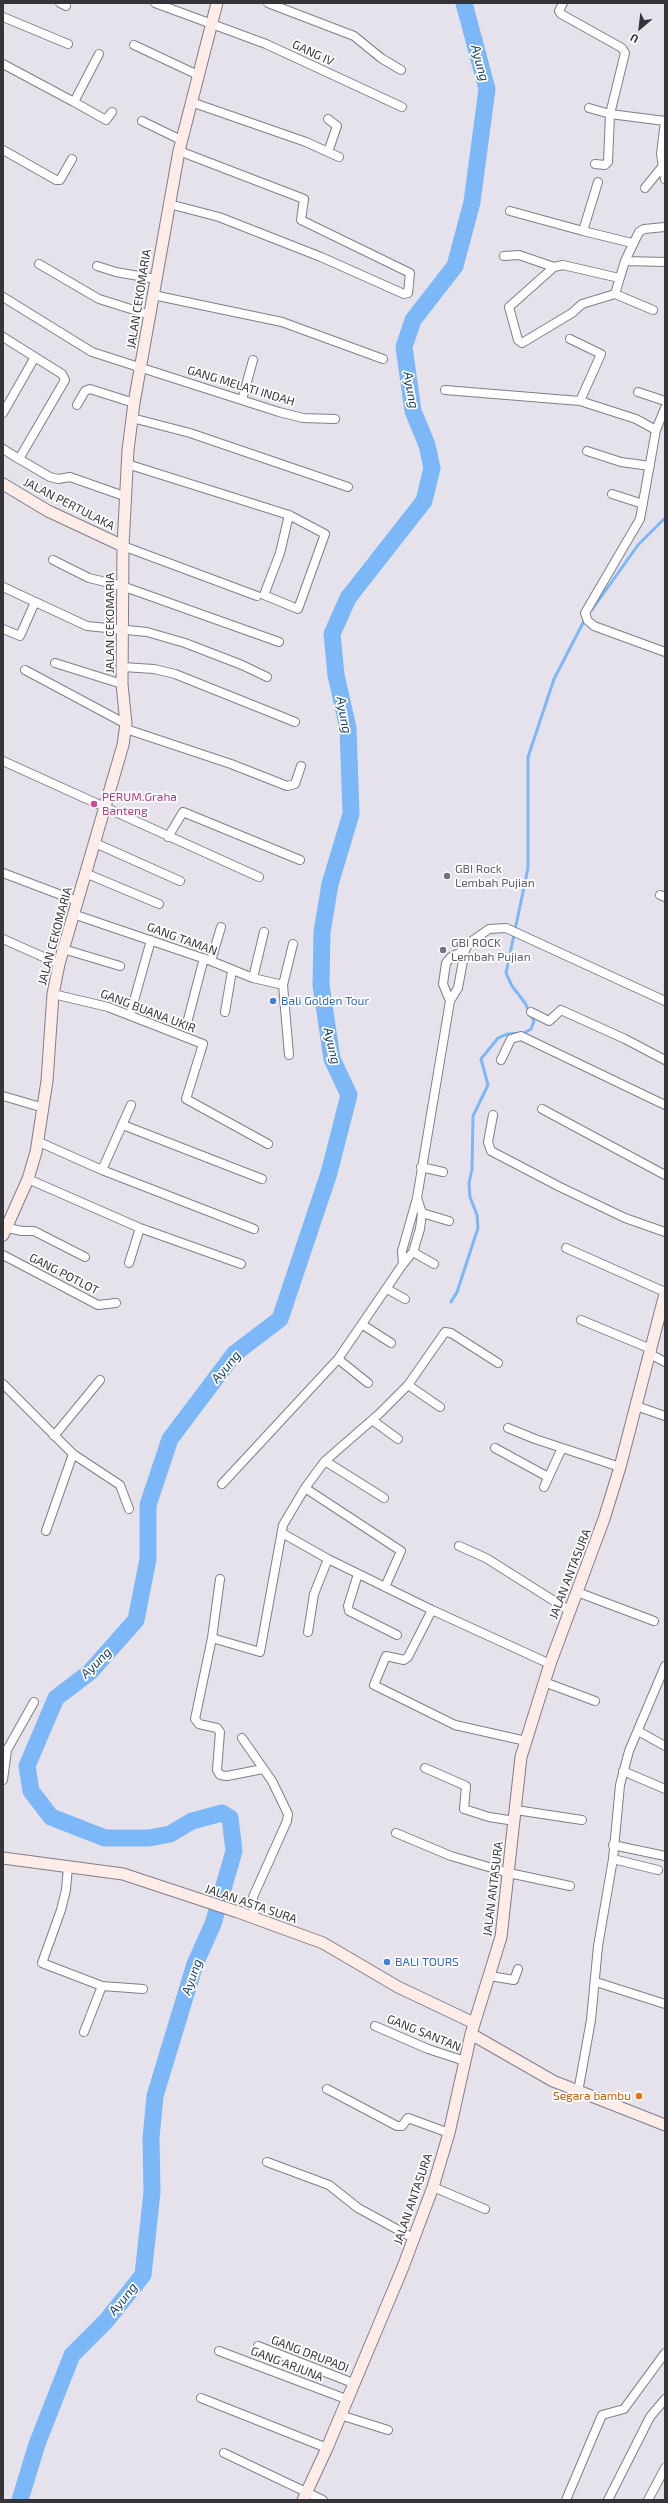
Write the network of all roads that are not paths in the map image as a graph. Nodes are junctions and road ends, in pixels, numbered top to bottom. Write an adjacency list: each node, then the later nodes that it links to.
1 (155, 3): 6 (street, GANG IV)
2 (217, 3): 6 (street, JALAN CEKOMARIA)
3 (268, 3): 11 (street)
4 (563, 3): 18 (street)
5 (3, 17): 7 (street)
6 (212, 23): 12 (street, JALAN CEKOMARIA); 15 (street, GANG IV)
7 (68, 44)
8 (134, 45): 12 (street)
9 (99, 54): 13 (street)
10 (3, 64): 13 (street)
11 (402, 70)
12 (198, 75): 14 (street, JALAN CEKOMARIA)
13 (74, 102): 17 (street)
14 (191, 102): 22 (street, JALAN CEKOMARIA); 25 (street)
15 (402, 107)
16 (589, 108): 18 (street)
17 (112, 112)
18 (610, 114): 21 (street); 28 (street)
19 (328, 120): 25 (street)
20 (142, 121): 22 (street)
21 (665, 121): 29 (street)
22 (181, 140): 24 (street, JALAN CEKOMARIA)
23 (3, 150): 27 (street)
24 (178, 152): 33 (street, JALAN CEKOMARIA); 33 (street)
25 (328, 152): 26 (street)
26 (339, 158)
27 (72, 159)
28 (595, 164)
29 (662, 167): 30 (street); 32 (street)
30 (665, 179)
31 (598, 182): 36 (street)
32 (645, 188)
33 (169, 204): 45 (street, JALAN CEKOMARIA)
34 (510, 211): 36 (street)
35 (665, 227): 37 (street)
36 (583, 231): 37 (street)
37 (632, 243): 39 (street)
38 (504, 256): 43 (street)
39 (625, 261): 40 (street); 44 (street)
40 (665, 262)
41 (39, 264): 50 (street)
42 (97, 266): 45 (street)
43 (554, 266): 44 (street); 46 (street)
44 (618, 278): 46 (street)
45 (156, 279): 47 (street, JALAN CEKOMARIA)
46 (615, 294): 49 (street)
47 (153, 295): 50 (street, JALAN CEKOMARIA); 54 (street)
48 (3, 297): 56 (street, GANG MELATI INDAH)
49 (653, 310)
50 (150, 315): 56 (street, JALAN CEKOMARIA)
51 (570, 339): 60 (street)
52 (4, 341): 53 (street)
53 (35, 357): 65 (street); 71 (street)
54 (383, 359)
55 (253, 360): 59 (street)
56 (141, 367): 59 (street, GANG MELATI INDAH); 62 (street, JALAN CEKOMARIA)
57 (445, 390): 60 (street)
58 (638, 392): 61 (street)
59 (242, 400): 67 (street, GANG MELATI INDAH)
60 (580, 401): 68 (street)
61 (665, 401)
62 (134, 403): 63 (street); 66 (street, JALAN CEKOMARIA)
63 (77, 405)
64 (665, 408): 68 (street)
65 (3, 412)
66 (132, 418): 72 (street, JALAN CEKOMARIA); 75 (street)
67 (335, 419)
68 (656, 430): 73 (street)
69 (3, 449): 71 (street)
70 (587, 451): 73 (street)
71 (19, 459): 77 (street)
72 (127, 464): 77 (street, JALAN CEKOMARIA); 79 (street)
73 (650, 466): 78 (street)
74 (3, 484): 80 (street, JALAN PERTULAKA)
75 (348, 487)
76 (612, 494): 78 (street)
77 (124, 496): 80 (street, JALAN CEKOMARIA)
78 (643, 504): 89 (street)
79 (289, 515): 79 (street)
80 (123, 546): 82 (street, JALAN CEKOMARIA); 84 (street)
81 (54, 560): 82 (street)
82 (122, 586): 87 (street, JALAN CEKOMARIA); 88 (street)
83 (3, 587): 85 (street)
84 (257, 596)
85 (35, 602): 86 (street); 87 (street)
86 (3, 629)
87 (122, 631): 91 (street, JALAN CEKOMARIA); 93 (street)
88 (279, 642)
89 (665, 652)
90 (56, 663): 94 (street)
91 (123, 667): 94 (street, JALAN CEKOMARIA); 95 (street)
92 (25, 670): 96 (street)
93 (267, 677)
94 (122, 684): 96 (street, JALAN CEKOMARIA)
95 (295, 722)
96 (126, 727): 98 (street); 99 (street, JALAN CEKOMARIA)
97 (3, 761): 99 (street)
98 (301, 766)
99 (106, 809): 100 (street); 101 (street, JALAN CEKOMARIA)
100 (168, 837): 102 (street); 105 (street)
101 (95, 843): 104 (street, JALAN CEKOMARIA); 106 (street)
102 (300, 860)
103 (3, 872): 107 (street)
104 (85, 873): 107 (street, JALAN CEKOMARIA); 108 (street)
105 (259, 877)
106 (180, 881)
107 (77, 901): 109 (street, JALAN CEKOMARIA)
108 (159, 904)
109 (73, 914): 113 (street, GANG TAMAN); 115 (street, JALAN CEKOMARIA)
110 (221, 927): 117 (street)
111 (264, 932): 121 (street)
112 (3, 939): 118 (street)
113 (151, 940): 117 (street, GANG TAMAN); 128 (street)
114 (293, 944): 122 (street)
115 (63, 948): 118 (street, JALAN CEKOMARIA); 119 (street)
116 (465, 950): 124 (street); 125 (street); 125 (street)
117 (207, 960): 120 (street, GANG TAMAN); 129 (street)
118 (59, 964): 123 (street, JALAN CEKOMARIA)
119 (120, 966)
120 (232, 971): 121 (street, GANG TAMAN); 126 (street)
121 (252, 978): 122 (street, GANG TAMAN)
122 (283, 985): 130 (street)
123 (53, 994): 128 (street, GANG BUANA UKIR); 136 (street, JALAN CEKOMARIA)
124 (665, 1001)
125 (450, 1002): 142 (street)
126 (225, 1012)
127 (531, 1012): 132 (street)
128 (130, 1015): 141 (street, GANG BUANA UKIR)
129 (187, 1023)
130 (289, 1055)
131 (501, 1060): 135 (street)
132 (665, 1060)
133 (3, 1096): 136 (street)
134 (131, 1105): 139 (street)
135 (665, 1105)
136 (44, 1108): 140 (street, JALAN CEKOMARIA)
137 (542, 1109): 145 (street)
138 (493, 1115): 154 (street)
139 (123, 1125): 143 (street); 147 (street)
140 (39, 1142): 143 (street); 146 (street, JALAN CEKOMARIA)
141 (268, 1144)
142 (421, 1167): 144 (street); 148 (street)
143 (102, 1170): 153 (street)
144 (443, 1172)
145 (665, 1175)
146 (28, 1179): 151 (street); 152 (street, JALAN CEKOMARIA)
147 (262, 1179)
148 (417, 1198): 149 (street); 161 (street)
149 (422, 1213): 150 (street); 156 (street)
150 (449, 1221)
151 (140, 1228): 159 (street); 160 (street)
152 (7, 1229): 158 (street)
153 (254, 1229)
154 (665, 1232)
155 (566, 1248): 164 (street)
156 (413, 1252): 161 (street); 162 (street)
157 (3, 1255): 166 (street, GANG POTLOT)
158 (85, 1257)
159 (129, 1263)
160 (241, 1264)
161 (403, 1264): 163 (street)
162 (434, 1264)
163 (387, 1289): 165 (street); 168 (street)
164 (665, 1293): 170 (street, JALAN ANTASURA)
165 (405, 1299)
166 (116, 1303)
167 (581, 1320): 170 (street)
168 (363, 1325): 169 (street); 171 (street)
169 (391, 1343)
170 (650, 1352): 172 (street); 178 (street, JALAN ANTASURA)
171 (338, 1359): 175 (street); 191 (street)
172 (665, 1362)
173 (498, 1363): 177 (street)
174 (100, 1380): 183 (street)
175 (368, 1383)
176 (3, 1384): 183 (street)
177 (408, 1385): 179 (street); 181 (street)
178 (636, 1406): 180 (street); 189 (street, JALAN ANTASURA)
179 (440, 1407)
180 (665, 1416)
181 (372, 1420): 184 (street); 188 (street)
182 (508, 1428): 186 (street)
183 (54, 1436): 187 (street)
184 (398, 1439)
185 (495, 1448): 190 (street)
186 (562, 1448): 189 (street); 190 (street)
187 (73, 1454): 195 (street); 196 (street)
188 (325, 1461): 193 (street); 194 (street)
189 (620, 1467): 203 (street, JALAN ANTASURA)
190 (548, 1477): 192 (street)
191 (222, 1484)
192 (544, 1487)
193 (305, 1488): 197 (street); 202 (street)
194 (384, 1498)
195 (129, 1509)
196 (46, 1531)
197 (282, 1533): 199 (street); 209 (street)
198 (459, 1546): 205 (street)
199 (328, 1559): 200 (street); 207 (street)
200 (358, 1574): 202 (street); 208 (street)
201 (220, 1579): 209 (street)
202 (385, 1587): 204 (street)
203 (577, 1592): 205 (street, JALAN ANTASURA); 206 (street)
204 (432, 1610): 210 (street); 217 (street)
205 (570, 1610): 210 (street, JALAN ANTASURA)
206 (654, 1621)
207 (308, 1632)
208 (397, 1635)
209 (212, 1638): 220 (street)
210 (550, 1664): 212 (street, JALAN ANTASURA)
211 (665, 1666): 215 (street)
212 (544, 1682): 213 (street); 217 (street, JALAN ANTASURA)
213 (595, 1701)
214 (34, 1702): 222 (street)
215 (638, 1731): 218 (street); 221 (street)
216 (242, 1738): 220 (street)
217 (526, 1741): 224 (street, JALAN ANTASURA)
218 (665, 1746)
219 (426, 1768): 224 (street)
220 (263, 1769): 235 (street)
221 (623, 1771): 223 (street); 227 (street)
222 (3, 1780)
223 (665, 1789)
224 (515, 1815): 225 (street); 233 (street, JALAN ANTASURA)
225 (582, 1820)
226 (396, 1833): 233 (street)
227 (613, 1845): 228 (street); 230 (street)
228 (665, 1856)
229 (3, 1858): 231 (street, JALAN ASTA SURA)
230 (613, 1859): 232 (street); 238 (street)
231 (68, 1866): 235 (street, JALAN ASTA SURA); 239 (street)
232 (658, 1870)
233 (509, 1873): 234 (street); 237 (street, JALAN ANTASURA)
234 (570, 1886)
235 (254, 1918): 242 (street, JALAN ASTA SURA)
236 (518, 1969): 237 (street)
237 (490, 1976): 242 (street, JALAN ANTASURA)
238 (596, 1982): 241 (street); 248 (street)
239 (102, 1986): 240 (street); 244 (street)
240 (143, 1989)
241 (665, 2004)
242 (474, 2023): 245 (street, JALAN ANTASURA)
243 (375, 2026): 246 (street, GANG SANTAN)
244 (84, 2032)
245 (471, 2034): 246 (street, JALAN ANTASURA); 248 (street)
246 (465, 2061): 250 (street, JALAN ANTASURA)
247 (327, 2089): 250 (street)
248 (578, 2092): 249 (street)
249 (665, 2125)
250 (449, 2133): 252 (street, JALAN ANTASURA)
251 (267, 2162): 254 (street)
252 (432, 2187): 253 (street); 254 (street, JALAN ANTASURA)
253 (485, 2209)
254 (413, 2238): 258 (street, JALAN ANTASURA)
255 (258, 2346): 258 (street, GANG DRUPADI)
256 (219, 2352): 260 (street, GANG ARJUNA)
257 (665, 2353): 269 (street)
258 (353, 2383): 260 (street, JALAN ANTASURA)
259 (201, 2398): 264 (street)
260 (346, 2399): 262 (street, JALAN ANTASURA)
261 (665, 2399): 270 (street)
262 (340, 2415): 263 (street); 264 (street, JALAN ANTASURA)
263 (388, 2430)
264 (327, 2448): 267 (street, JALAN ANTASURA)
265 (224, 2453): 267 (street)
266 (665, 2468): 271 (street)
267 (305, 2497): 268 (street)
268 (323, 2500)
269 (566, 2500)
270 (608, 2500)
271 (648, 2500)

